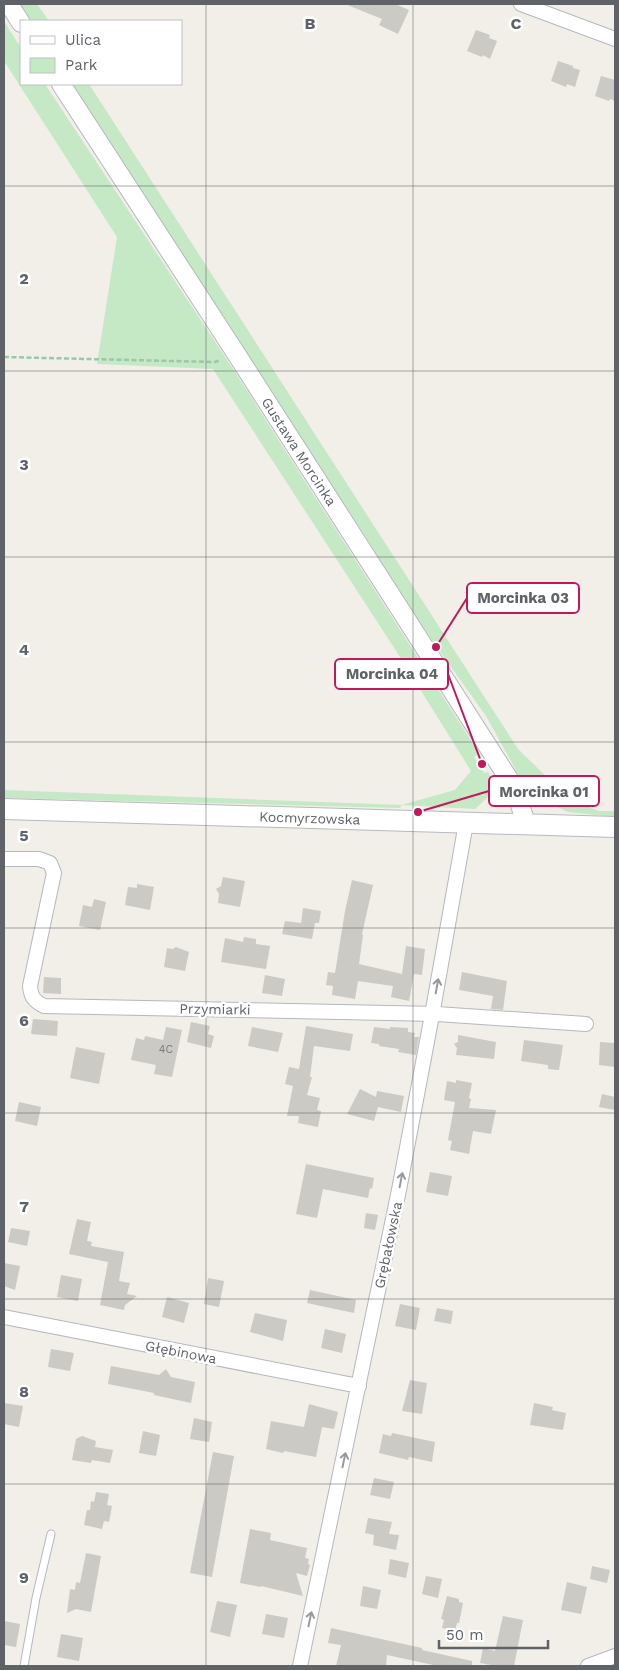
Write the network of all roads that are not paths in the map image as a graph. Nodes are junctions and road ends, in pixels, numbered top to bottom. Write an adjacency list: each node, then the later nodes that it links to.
1 (9, 4): 3 (street)
2 (521, 4): 4 (street)
3 (20, 21)
4 (615, 39)
5 (62, 85): 8 (street, Gustawa Morcinka)
6 (4, 809): 7 (main road, Kocmyrzowska)
7 (466, 823): 8 (main road, Kocmyrzowska); 11 (street, Grębałowska, one-way to 7)
8 (526, 823): 9 (main road, Kocmyrzowska)
9 (615, 827)
10 (4, 859): 11 (street, Przymiarki)
11 (432, 1014): 12 (street, Przymiarki); 14 (street, Grębałowska, one-way to 11)
12 (586, 1024)
13 (4, 1317): 14 (street, Głębinowa)
14 (359, 1386): 18 (street, Grębałowska, one-way to 14)
15 (51, 1534): 17 (lane)
16 (615, 1656): 19 (street)
17 (24, 1666)
18 (300, 1666)
19 (588, 1666)

